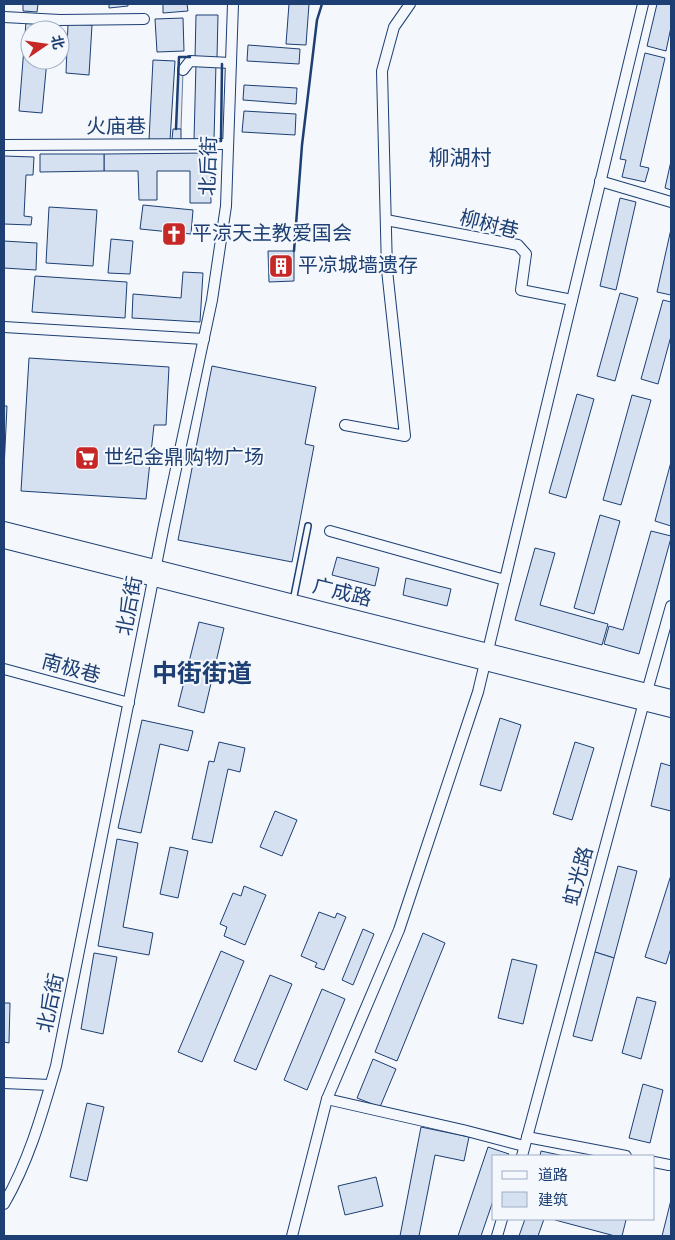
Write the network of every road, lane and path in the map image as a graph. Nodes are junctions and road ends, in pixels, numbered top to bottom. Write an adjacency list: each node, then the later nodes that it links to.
1 (233, 4): 6 (street, 北后街)
2 (410, 4): 12 (street)
3 (643, 4): 10 (street)
4 (4, 17): 5 (street)
5 (144, 19)
6 (231, 63): 7 (street); 8 (street, 北后街)
7 (183, 70)
8 (228, 144): 9 (street, 火庙巷); 15 (street, 北后街)
9 (4, 145)
10 (600, 181): 11 (street); 13 (street)
11 (671, 202)
12 (386, 220): 13 (street, 柳树巷); 16 (street)
13 (572, 300): 22 (street)
14 (4, 327): 15 (street)
15 (204, 339): 21 (street, 北后街)
16 (345, 424)
17 (308, 526): 23 (lane)
18 (4, 529): 21 (main road, 广成路)
19 (330, 531): 22 (street)
20 (4, 541): 21 (main road, 广成路)
21 (155, 573): 23 (main road, 广成路); 25 (main road, 广成路); 29 (street, 北后街)
22 (505, 580): 25 (street)
23 (292, 602): 25 (main road, 广成路)
24 (671, 606): 27 (street, 虹光路)
25 (486, 657): 27 (main road, 广成路); 33 (street)
26 (4, 669): 29 (street, 南极巷)
27 (645, 696): 28 (main road, 广成路); 30 (main road, 广成路); 34 (street, 虹光路)
28 (671, 697)
29 (129, 703): 32 (street, 北后街)
30 (671, 710)
31 (4, 1083): 32 (street)
32 (50, 1085): 38 (street, 北后街)
33 (327, 1099): 34 (street); 40 (street)
34 (524, 1147): 35 (street)
35 (615, 1155)
36 (655, 1162): 37 (street)
37 (669, 1164)
38 (4, 1204)
39 (502, 1220): 41 (street)
40 (292, 1236)
41 (497, 1236)

